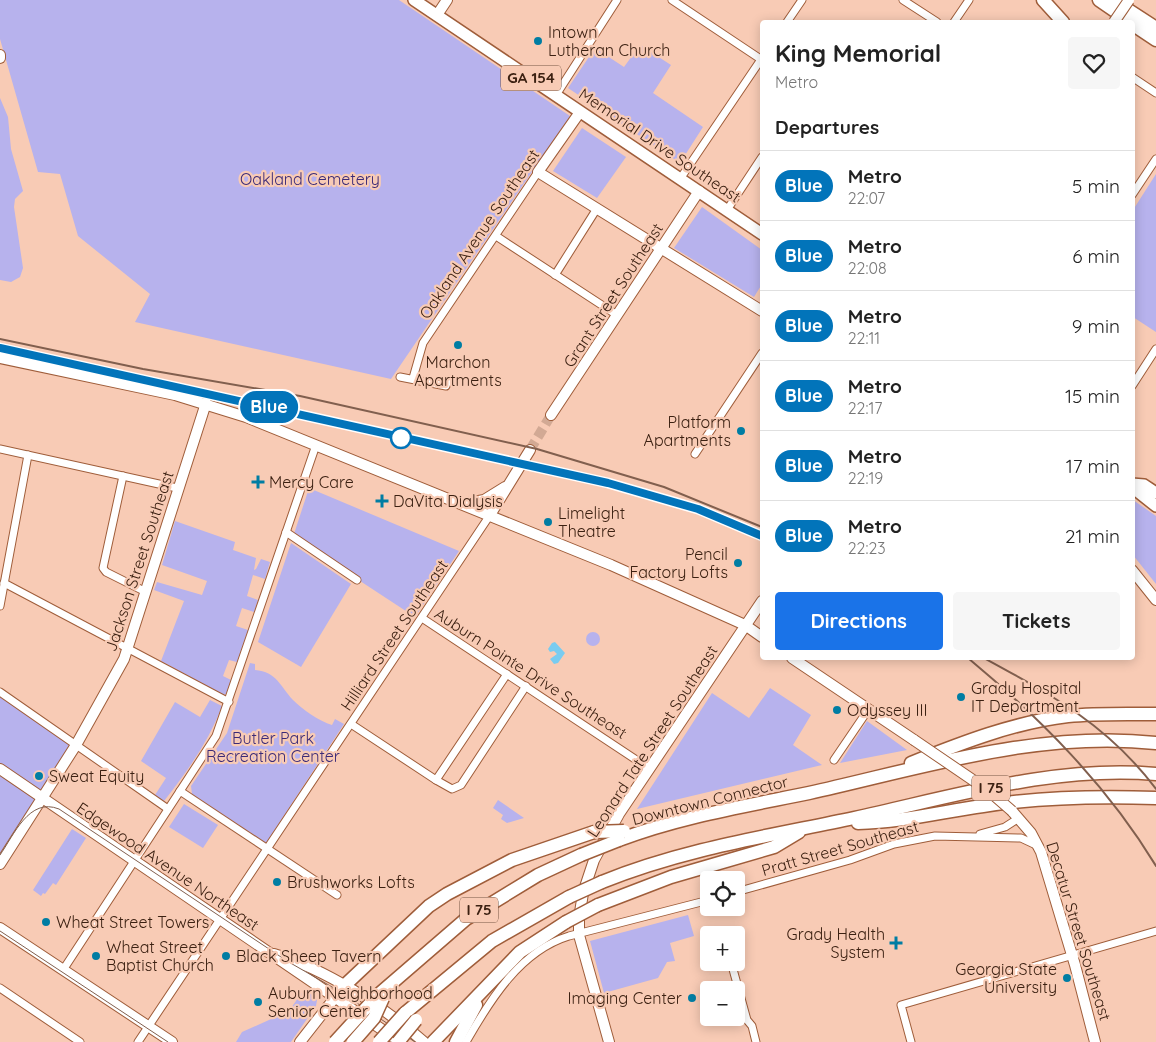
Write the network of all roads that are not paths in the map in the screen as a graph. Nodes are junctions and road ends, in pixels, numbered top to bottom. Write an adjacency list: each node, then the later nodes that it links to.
1 (414, 0): 12 (main road, Memorial Drive Southeast / GA 154)
2 (447, 0): 12 (main road)
3 (617, 0): 26 (street)
4 (673, 0): 22 (street)
5 (802, 0): 13 (street)
6 (903, 0): 14 (street)
7 (969, 0): 15 (street)
8 (1043, 0): 16 (highway)
9 (1099, 0): 18 (highway)
10 (1112, 0): 20 (highway)
11 (1129, 0): 17 (main road, bridge)
12 (437, 15): 26 (main road, Memorial Drive Southeast / GA 154)
13 (787, 20)
14 (933, 20)
15 (955, 20)
16 (1061, 20)
17 (1115, 20)
18 (1128, 20)
19 (1135, 25): 21 (highway)
20 (1156, 28)
21 (1156, 40)
22 (760, 58)
23 (760, 62): 31 (street)
24 (1135, 78): 25 (street)
25 (1156, 93)
26 (556, 95): 27 (main road, Memorial Drive Southeast / GA 154)
27 (580, 112): 30 (main road, Oakland Avenue Southeast); 31 (main road, Memorial Drive Southeast / GA 154)
28 (1156, 159): 32 (street)
29 (760, 160): 35 (street)
30 (538, 172): 34 (main road); 37 (street, Oakland Avenue Southeast)
31 (680, 179): 33 (main road, Memorial Drive Southeast / GA 154)
32 (1135, 190)
33 (699, 191): 35 (main road, Memorial Drive Southeast / GA 154); 38 (main road, Grant Street Southeast)
34 (596, 210): 38 (main road); 39 (street)
35 (727, 210): 36 (main road, Memorial Drive Southeast / GA 154)
36 (760, 233)
37 (496, 236): 39 (street); 46 (street, Oakland Avenue Southeast)
38 (661, 249): 40 (main road); 41 (main road, Grant Street Southeast)
39 (555, 275): 41 (street)
40 (760, 310)
41 (617, 315): 50 (main road, Grant Street Southeast)
42 (1156, 348): 48 (street)
43 (760, 356): 54 (street)
44 (0, 358): 49 (main road)
45 (400, 376): 46 (street)
46 (413, 378): 47 (street)
47 (448, 380)
48 (1135, 381)
49 (206, 403): 51 (main road); 59 (main road, Jackson Street Southeast)
50 (551, 415)
51 (316, 445): 62 (main road); 65 (street)
52 (0, 449): 55 (street)
53 (530, 450): 57 (main road)
54 (695, 454)
55 (28, 455): 56 (street); 68 (street)
56 (123, 476): 59 (street); 69 (street)
57 (509, 483): 62 (main road); 64 (main road)
58 (1135, 486): 61 (main road)
59 (177, 488): 69 (main road, Jackson Street Southeast)
60 (1135, 488): 63 (main road)
61 (1156, 493)
62 (462, 504): 64 (main road)
63 (1156, 506)
64 (490, 515): 73 (street, Hilliard Street Southeast); 74 (main road)
65 (286, 532): 67 (street); 81 (street)
66 (1135, 574): 70 (main road)
67 (357, 580)
68 (4, 584): 72 (street); 76 (street)
69 (146, 592): 76 (main road, Jackson Street Southeast)
70 (1156, 600)
71 (760, 604): 74 (main road, Leonard Tate Street Southeast)
72 (0, 606)
73 (422, 618): 78 (street, Auburn Pointe Drive Southeast); 84 (street, Hilliard Street Southeast)
74 (746, 625): 75 (main road); 89 (main road, Leonard Tate Street Southeast)
75 (760, 636)
76 (128, 649): 81 (street); 86 (main road, Jackson Street Southeast)
77 (795, 660): 82 (main road, Decatur Street Southeast)
78 (506, 674): 79 (street, Auburn Pointe Drive Southeast); 92 (street)
79 (526, 686): 89 (street, Auburn Pointe Drive Southeast); 92 (street)
80 (0, 692): 86 (street)
81 (229, 702): 93 (street)
82 (868, 710): 87 (street); 97 (main road, Decatur Street Southeast, bridge)
83 (1156, 714): 91 (highway)
84 (351, 724): 92 (street); 103 (street, Hilliard Street Southeast)
85 (1156, 742): 91 (highway, Downtown Connector / I 75)
86 (76, 745): 95 (main road, Jackson Street Southeast); 96 (street)
87 (834, 760)
88 (0, 769): 95 (main road, Edgewood Avenue Northeast)
89 (650, 769): 112 (main road, Leonard Tate Street Southeast)
90 (1156, 774): 98 (highway, I 75)
91 (871, 778): 100 (highway, Downtown Connector / I 75)
92 (436, 780)
93 (180, 791): 96 (street); 103 (street)
94 (1156, 798): 98 (highway)
95 (42, 799): 104 (main road, Edgewood Avenue Northeast); 105 (main road, Jackson Street Southeast)
96 (168, 809): 104 (street)
97 (1016, 814): 101 (street); 102 (main road, Decatur Street Southeast)
98 (828, 823): 99 (highway, I 75)
99 (805, 828): 117 (highway, bridge); 122 (highway, I 75, bridge)
100 (621, 835): 118 (highway, bridge); 121 (highway, Downtown Connector / I 75, bridge)
101 (973, 836): 102 (street, Pratt Street Southeast); 106 (street, Pratt Street Southeast)
102 (1039, 848): 114 (main road, Decatur Street Southeast)
103 (267, 849): 107 (street); 109 (street, Hilliard Street Southeast)
104 (135, 862): 109 (main road, Edgewood Avenue Northeast); 115 (street)
105 (0, 864)
106 (745, 889)
107 (337, 895)
108 (700, 902): 112 (street)
109 (219, 919): 113 (main road, Edgewood Avenue Northeast); 123 (street, Hilliard Street Southeast)
110 (0, 928): 115 (main road)
111 (1156, 930): 114 (street)
112 (579, 935): 136 (street); 137 (main road)
113 (271, 952): 118 (main road, Edgewood Avenue Northeast); 120 (main road, Edgewood Avenue Northeast)
114 (1071, 954): 124 (main road, Decatur Street Southeast); 139 (street)
115 (63, 970): 123 (main road)
116 (733, 971): 138 (street)
117 (490, 984): 134 (highway); 135 (highway)
118 (344, 986): 120 (main road); 133 (main road, Edgewood Avenue Northeast)
119 (0, 988): 126 (street)
120 (334, 997): 125 (main road, Edgewood Avenue Northeast); 129 (main road)
121 (381, 997): 130 (highway, bridge); 131 (highway, bridge)
122 (411, 1017): 125 (highway, bridge); 132 (highway, bridge)
123 (148, 1026): 127 (street, Hilliard Street Southeast); 128 (main road)
124 (1096, 1040)
125 (400, 1041)
126 (80, 1042)
127 (138, 1042)
128 (172, 1042)
129 (300, 1042)
130 (335, 1042)
131 (353, 1042)
132 (379, 1042)
133 (424, 1042)
134 (433, 1042)
135 (456, 1042)
136 (466, 1042)
137 (609, 1042)
138 (756, 1042)
139 (911, 1042)

